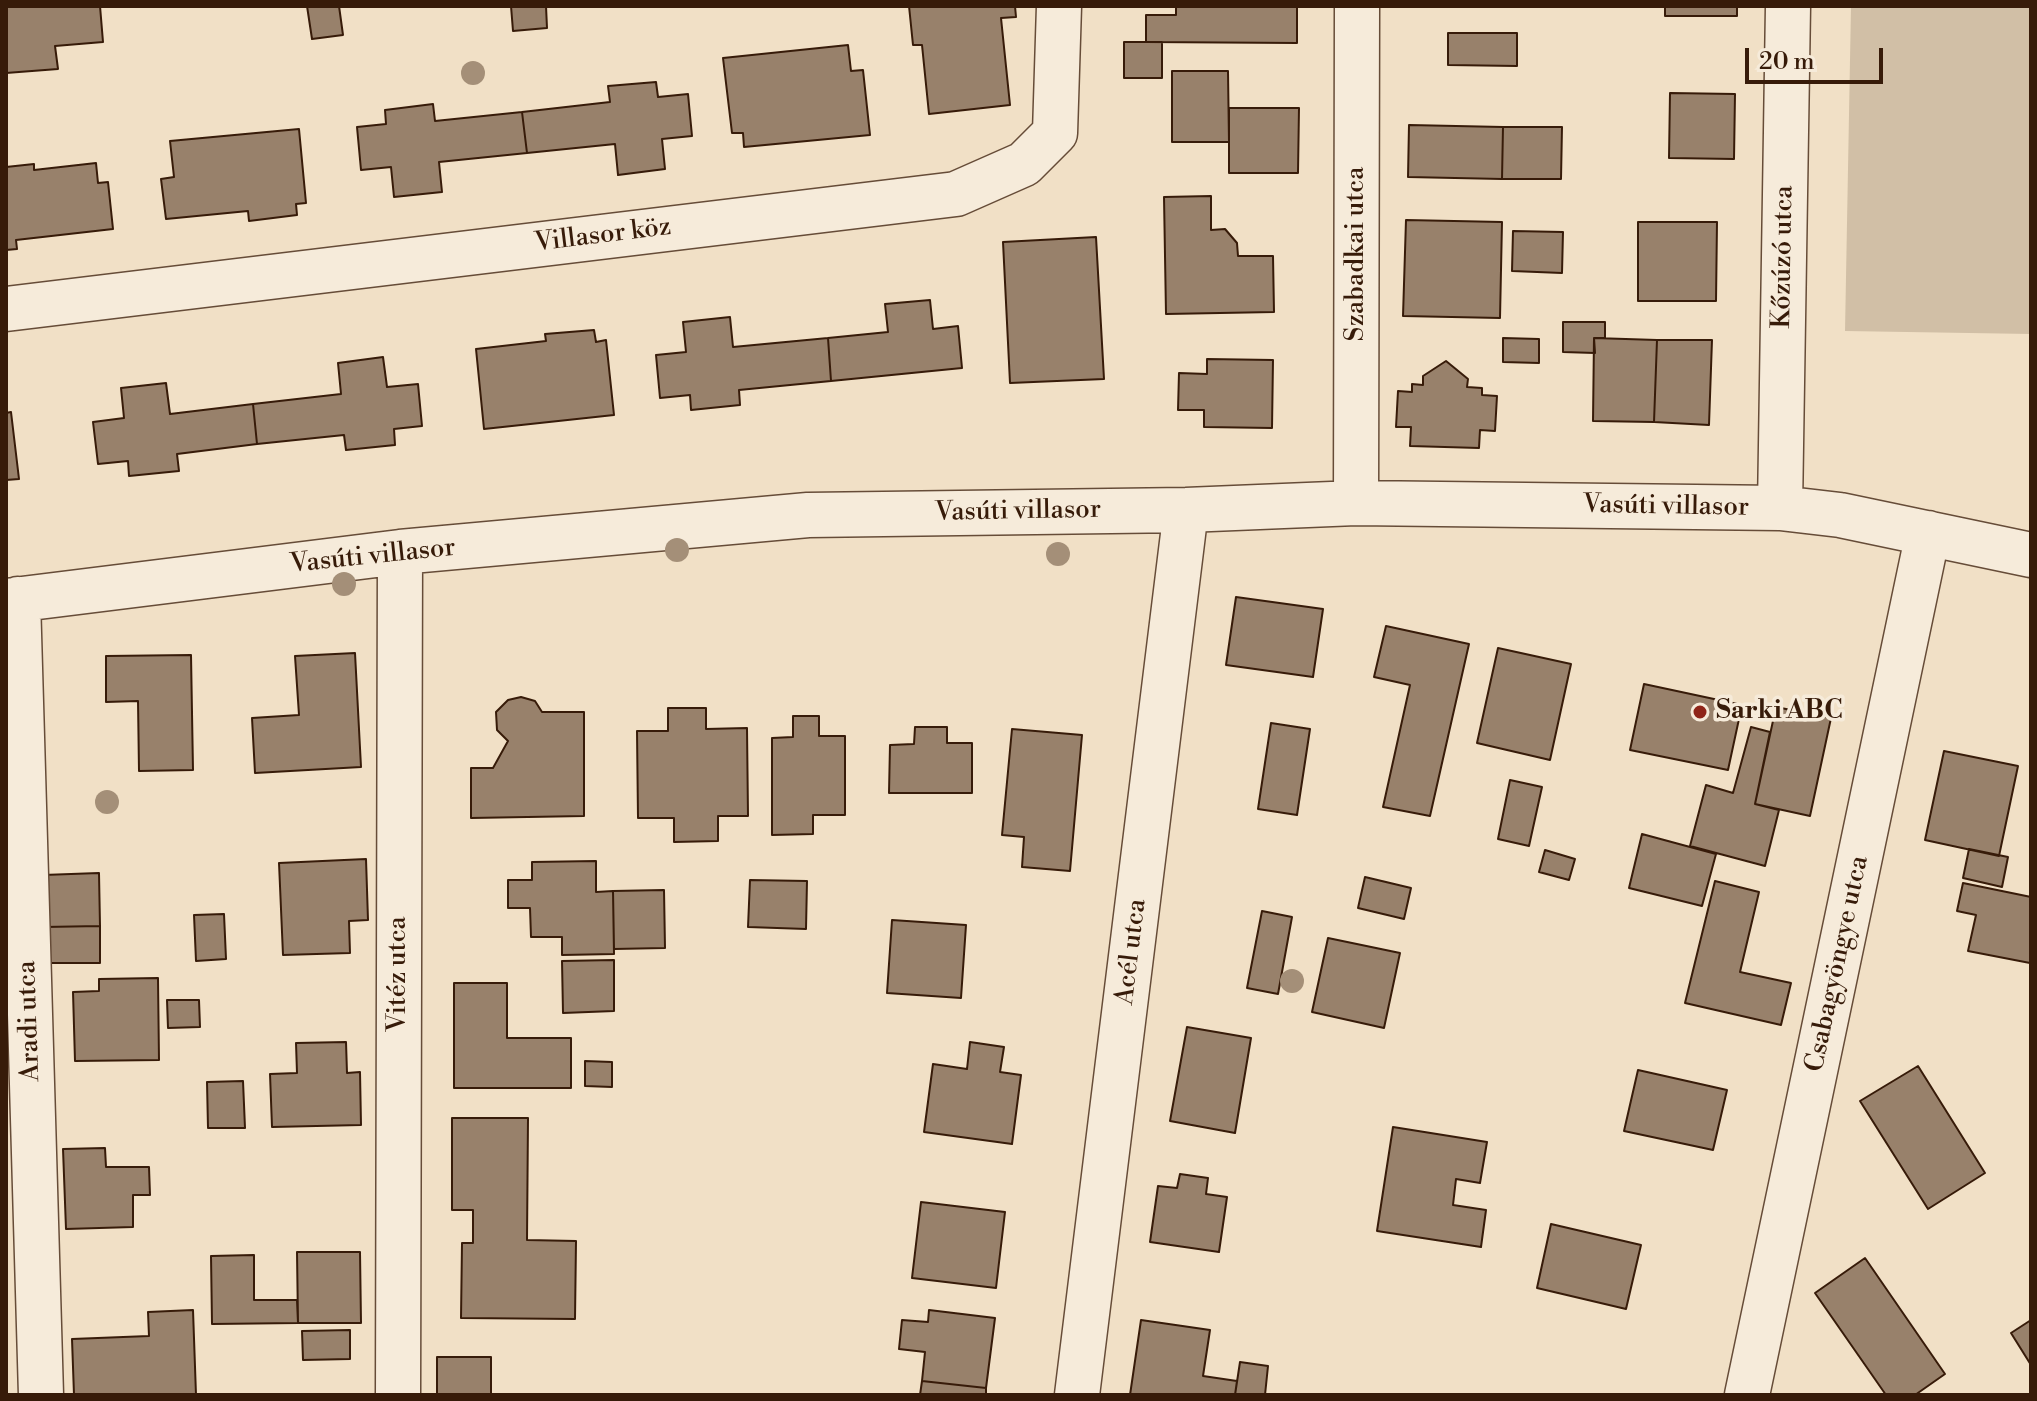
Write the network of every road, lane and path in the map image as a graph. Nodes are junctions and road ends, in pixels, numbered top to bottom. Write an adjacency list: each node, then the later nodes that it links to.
1 (1059, 6): 4 (street, Villasor köz)
2 (1357, 6): 5 (street, Szabadkai utca)
3 (1788, 6): 6 (street, Kőzúzó utca)
4 (6, 309)
5 (1356, 503): 6 (street, Vasúti villasor); 7 (street, Vasúti villasor)
6 (1780, 508): 8 (street, Vasúti villasor)
7 (1186, 510): 9 (street, Vasúti villasor); 14 (street, Acél utca)
8 (1928, 533): 10 (street, Vasúti villasor); 15 (street, Csabagyöngye utca)
9 (400, 552): 11 (street, Vasúti villasor); 13 (street, Vitéz utca)
10 (2031, 555)
11 (12, 600): 12 (street, Aradi utca)
12 (41, 1395)
13 (398, 1395)
14 (1077, 1395)
15 (1747, 1395)

